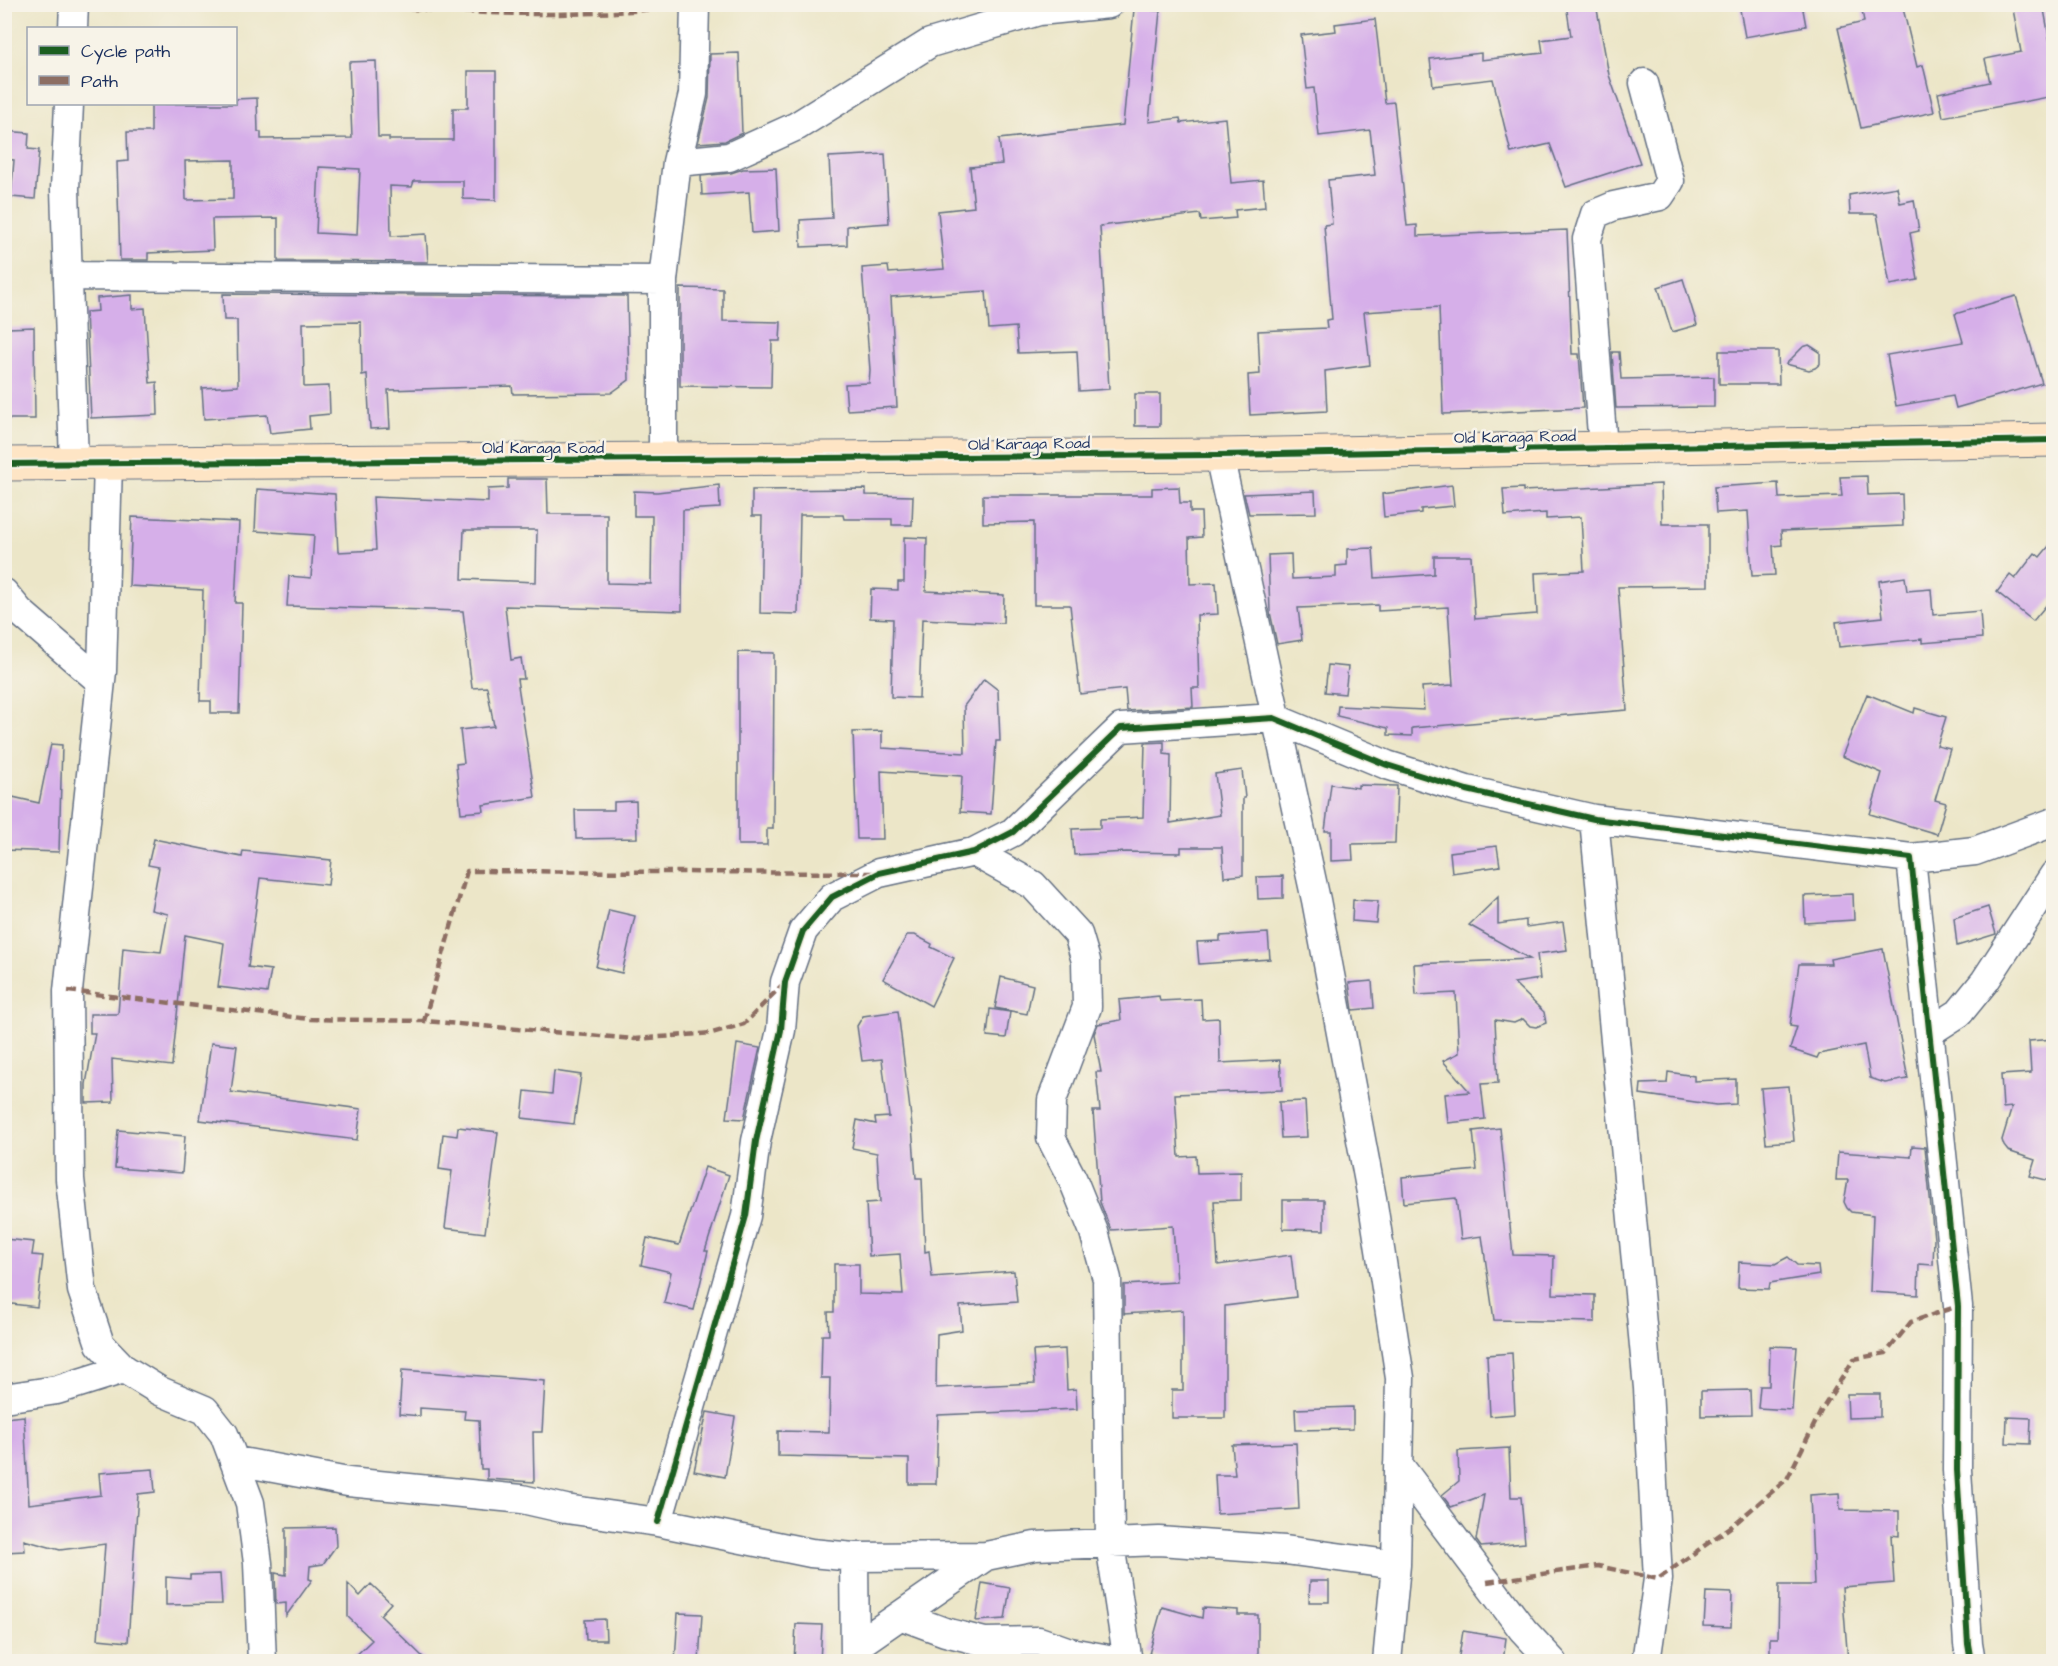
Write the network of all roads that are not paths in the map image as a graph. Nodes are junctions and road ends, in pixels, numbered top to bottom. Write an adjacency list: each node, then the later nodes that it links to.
1 (74, 4): 4 (street)
2 (695, 4): 7 (street)
3 (1109, 4): 7 (street)
4 (73, 27)
5 (1644, 83): 11 (street)
6 (69, 105): 8 (street)
7 (677, 162): 9 (street)
8 (68, 276): 9 (street); 14 (street)
9 (663, 280): 13 (street)
10 (2054, 440): 11 (street, Old Karaga Road)
11 (1603, 448): 12 (street, Old Karaga Road)
12 (1219, 455): 13 (street, Old Karaga Road); 19 (street)
13 (663, 460): 15 (street, Old Karaga Road)
14 (74, 463): 15 (street, Old Karaga Road); 16 (street, Old Karaga Road)
15 (108, 463): 18 (street)
16 (4, 464)
17 (4, 593): 18 (street)
18 (100, 681): 26 (street)
19 (1274, 717): 20 (street); 22 (street); 29 (street)
20 (1594, 819): 23 (street); 41 (street)
21 (2054, 822): 23 (street)
22 (974, 852): 30 (street); 31 (street)
23 (1911, 858): 25 (street)
24 (2054, 875): 25 (street)
25 (1931, 1031): 42 (street)
26 (124, 1370): 27 (street); 28 (street)
27 (4, 1398)
28 (236, 1461): 30 (street); 37 (street)
29 (1398, 1464): 34 (street); 40 (street)
30 (658, 1522): 33 (street)
31 (1110, 1544): 32 (street); 34 (street); 38 (street)
32 (986, 1556): 33 (street); 35 (street)
33 (854, 1557): 36 (street)
34 (1396, 1565): 39 (street)
35 (902, 1616): 36 (street); 38 (street)
36 (855, 1654)
37 (262, 1662)
38 (1127, 1662)
39 (1387, 1662)
40 (1553, 1662)
41 (1646, 1662)
42 (1971, 1662)

